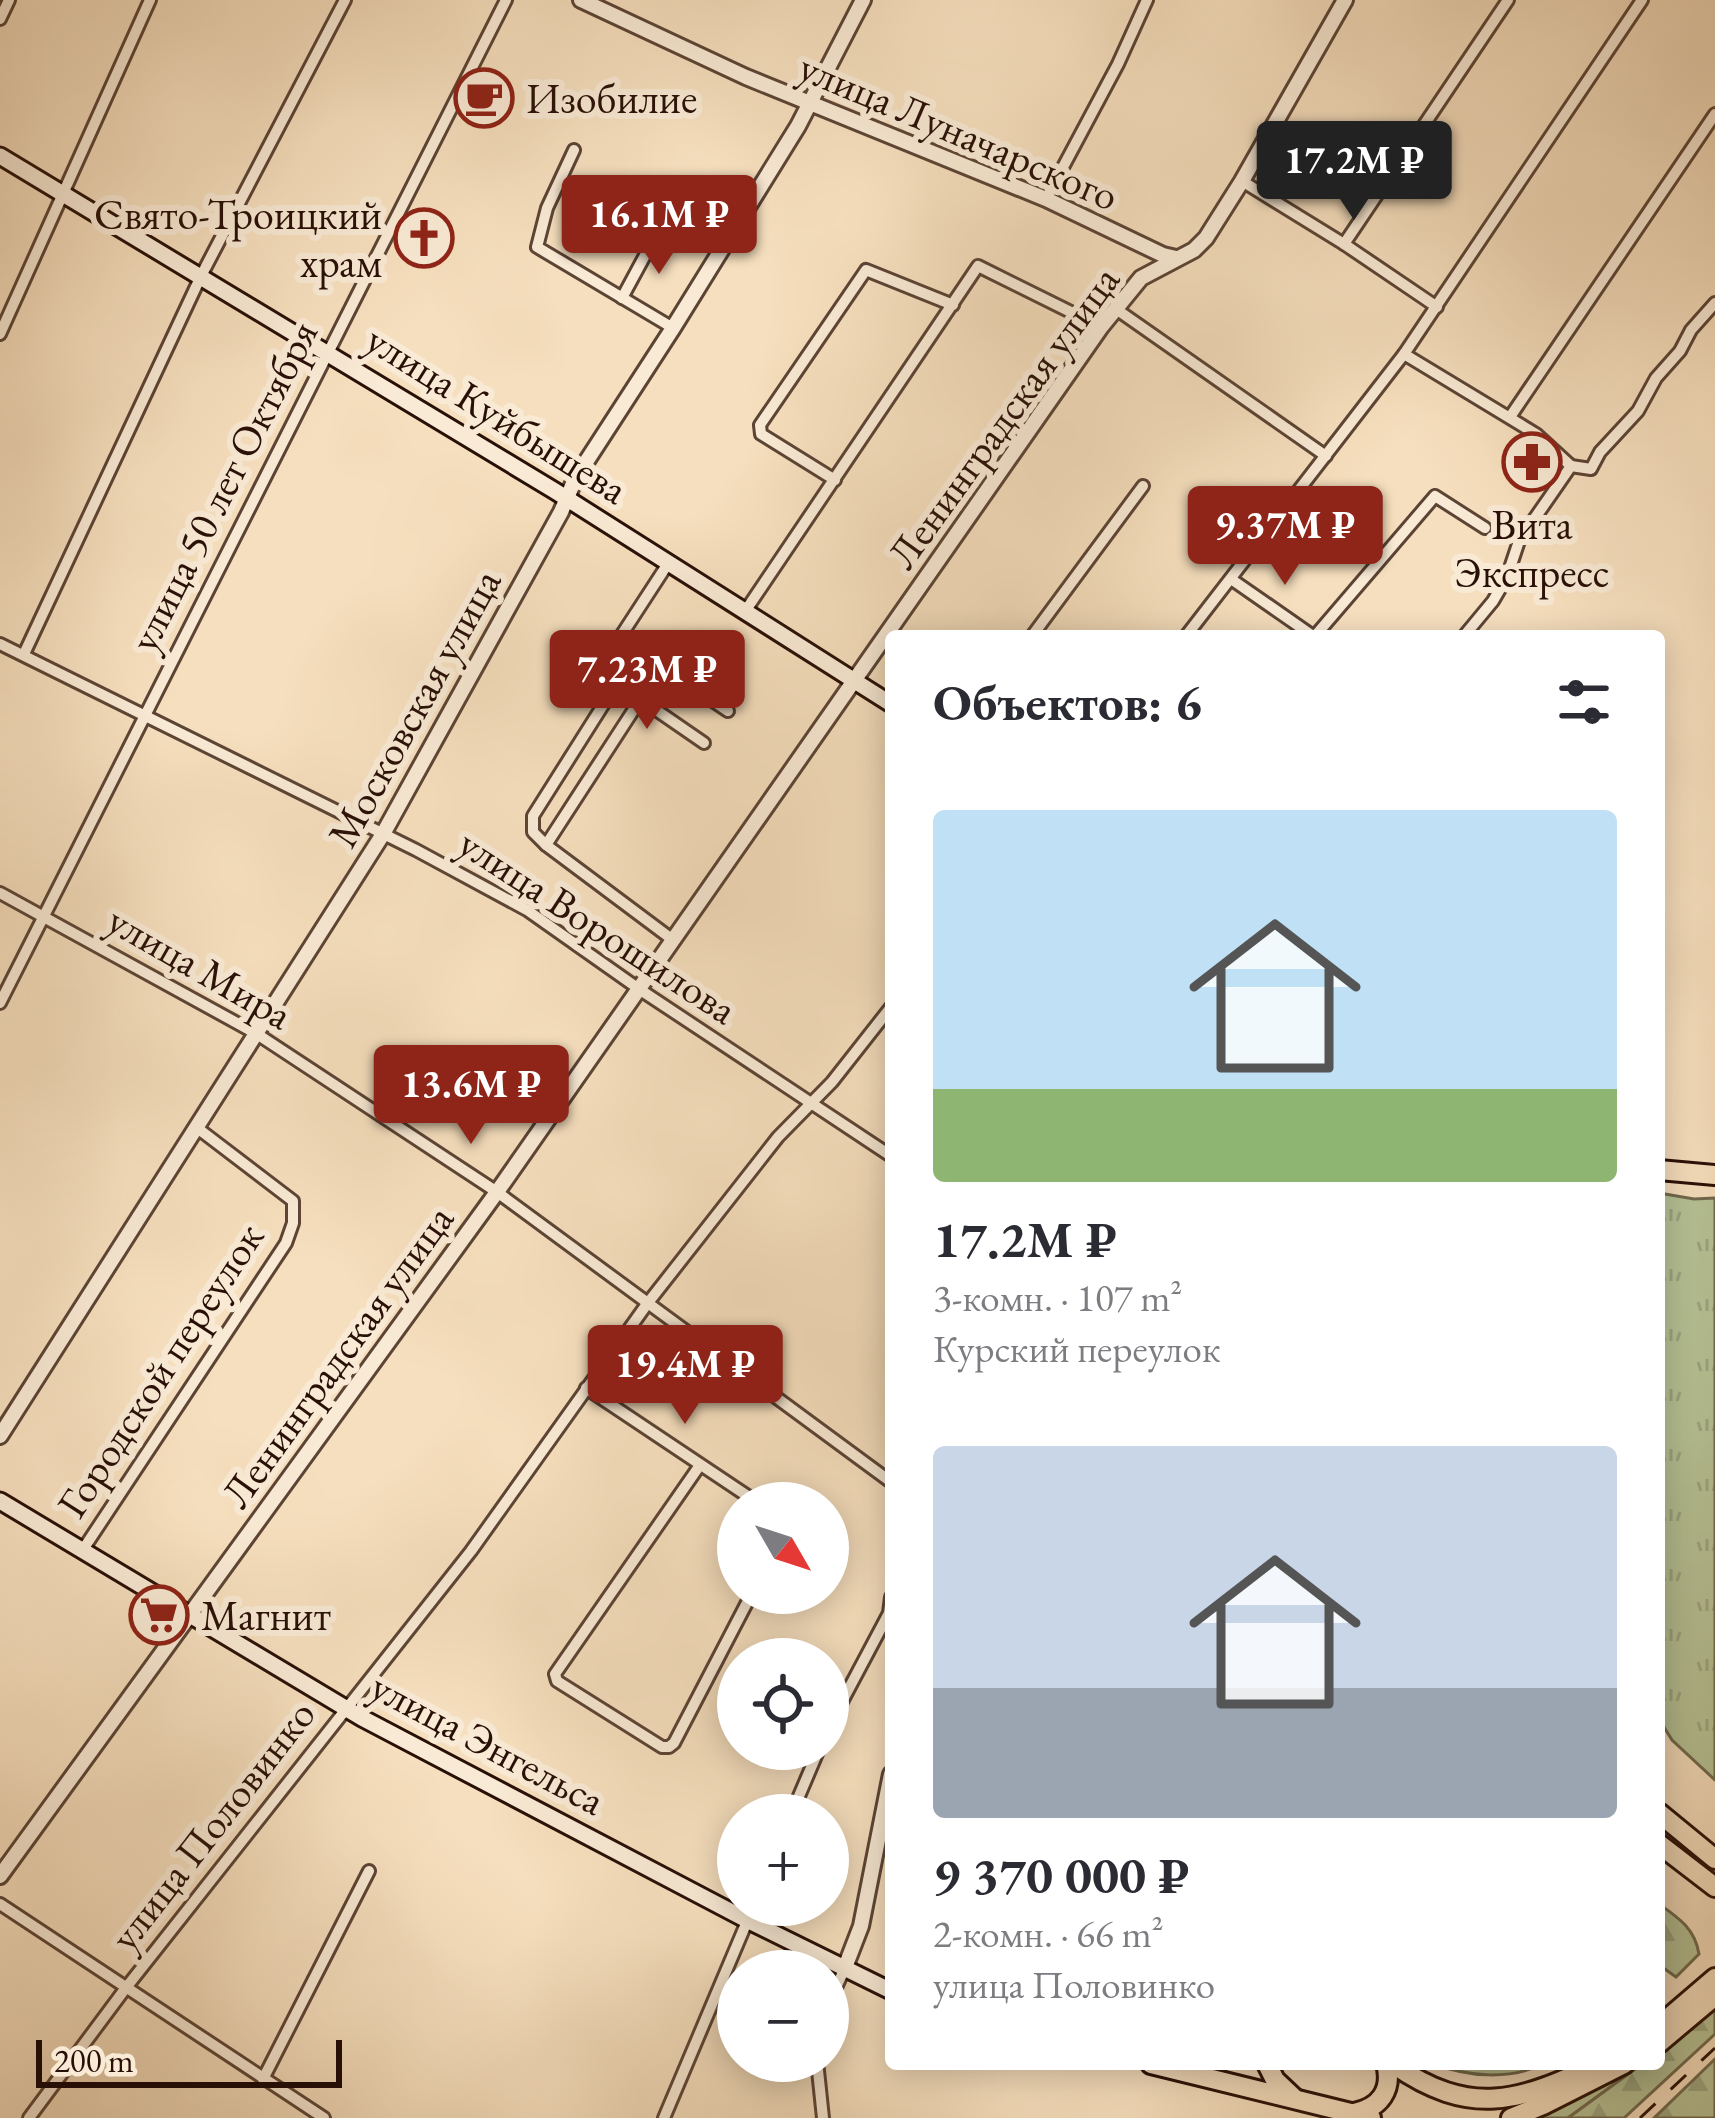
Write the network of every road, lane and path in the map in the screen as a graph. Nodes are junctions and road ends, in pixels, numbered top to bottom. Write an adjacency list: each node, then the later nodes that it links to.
1 (9, 0): 11 (street)
2 (150, 0): 17 (street)
3 (346, 0): 23 (street)
4 (506, 0): 33 (street, улица 50 лет Октября)
5 (581, 0): 12 (street, улица Луначарского)
6 (863, 0): 12 (street, Московская улица)
7 (1147, 0): 18 (street)
8 (1345, 0): 16 (street, Ленинградская улица)
9 (1508, 0): 21 (street)
10 (1642, 0): 28 (street)
11 (0, 19)
12 (808, 103): 18 (street, улица Луначарского); 31 (street, Московская улица)
13 (1715, 114): 35 (street)
14 (574, 151): 25 (street)
15 (0, 156): 17 (main road, улица Куйбышева)
16 (1242, 181): 21 (street); 22 (street, Ленинградская улица)
17 (64, 193): 23 (main road, улица Куйбышева); 32 (street)
18 (1046, 199): 19 (street, улица Луначарского)
19 (1114, 231): 22 (street, улица Луначарского); 24 (street)
20 (656, 235): 25 (street)
21 (1343, 244): 28 (street)
22 (1181, 257): 24 (street, Ленинградская улица)
23 (201, 276): 33 (main road, улица Куйбышева); 54 (street)
24 (1132, 287): 29 (street, Ленинградская улица)
25 (622, 298): 31 (street)
26 (1715, 303): 37 (street)
27 (952, 305): 30 (street); 38 (street); 38 (street)
28 (1437, 308): 34 (street)
29 (1116, 309): 30 (street, Ленинградская улица); 36 (street)
30 (1101, 327): 45 (street, Ленинградская улица)
31 (673, 328): 40 (street, Московская улица)
32 (0, 334)
33 (327, 351): 40 (main road, улица Куйбышева); 60 (street, улица 50 лет Октября)
34 (1404, 354): 35 (street); 36 (street)
35 (1510, 417): 37 (street)
36 (1326, 456): 43 (street)
37 (1570, 466): 50 (street)
38 (836, 480): 44 (street)
39 (1143, 486): 46 (street)
40 (565, 498): 42 (main road, улица Куйбышева); 62 (street, Московская улица)
41 (1485, 529): 49 (street)
42 (669, 562): 44 (main road, улица Куйбышева); 51 (street)
43 (1231, 579): 47 (street); 48 (street)
44 (746, 610): 55 (main road, улица Куйбышева)
45 (891, 630)
46 (1036, 630)
47 (1191, 630)
48 (1305, 630)
49 (1319, 630)
50 (1469, 630)
51 (620, 638): 56 (street); 59 (street)
52 (885, 638): 55 (street, Ленинградская улица)
53 (0, 644): 54 (street, улица Ворошилова)
54 (24, 654): 60 (street, улица Ворошилова)
55 (856, 680): 58 (main road, улица Куйбышева); 66 (street, Ленинградская улица)
56 (617, 683): 57 (street); 63 (street)
57 (640, 700): 61 (street); 63 (street)
58 (885, 700)
59 (728, 711)
60 (146, 715): 62 (street, улица Ворошилова); 65 (street, улица 50 лет Октября)
61 (704, 743)
62 (383, 835): 67 (street, улица Ворошилова); 70 (street, Московская улица)
63 (546, 845): 66 (street)
64 (0, 893): 65 (street, улица Мира)
65 (45, 917): 68 (street, улица 50 лет Октября); 70 (street, улица Мира)
66 (673, 940): 67 (street, Ленинградская улица)
67 (639, 988): 71 (street, улица Ворошилова); 76 (street, Ленинградская улица)
68 (0, 1003)
69 (885, 1015): 71 (street, улица Половинко)
70 (257, 1034): 72 (street, Московская улица); 76 (street, улица Мира)
71 (810, 1104): 73 (street, улица Ворошилова); 77 (street, улица Половинко)
72 (196, 1127): 79 (street, Московская улица); 84 (street, Городской переулок)
73 (885, 1152)
74 (1665, 1171): 75 (highway)
75 (1715, 1175)
76 (497, 1192): 77 (street, улица Мира); 86 (street, Ленинградская улица)
77 (647, 1304): 78 (street, улица Половинко); 81 (street, улица Мира)
78 (586, 1388): 80 (street); 89 (street, улица Половинко)
79 (0, 1436)
80 (700, 1465): 82 (street); 85 (street)
81 (885, 1477)
82 (726, 1482)
83 (0, 1501): 84 (main road, улица Энгельса)
84 (82, 1551): 86 (main road, улица Энгельса)
85 (741, 1614)
86 (188, 1615): 89 (main road, улица Энгельса); 95 (street, Ленинградская улица)
87 (885, 1620): 88 (street)
88 (849, 1688)
89 (346, 1708): 97 (main road, улица Энгельса); 105 (street, улица Половинко)
90 (885, 1804): 102 (street)
91 (1665, 1818): 93 (highway)
92 (1665, 1848): 96 (highway)
93 (1715, 1859)
94 (370, 1871): 116 (street)
95 (0, 1876)
96 (1715, 1886)
97 (717, 1896)
98 (0, 1904): 105 (street)
99 (745, 1926): 122 (street)
100 (771, 1926): 101 (main road, улица Энгельса)
101 (811, 1950)
102 (849, 1957)
103 (849, 1972): 106 (main road, улица Энгельса)
104 (1715, 1978): 108 (highway)
105 (125, 1988): 116 (street); 120 (street, улица Половинко)
106 (885, 1988)
107 (1715, 1996): 109 (highway)
108 (1665, 2021)
109 (1665, 2038)
110 (1175, 2070): 118 (highway)
111 (1270, 2070): 118 (highway)
112 (1390, 2070): 119 (highway)
113 (1400, 2070): 114 (highway)
114 (1585, 2070)
115 (1612, 2070): 124 (highway)
116 (263, 2079): 121 (street)
117 (819, 2082): 123 (street)
118 (1296, 2100): 119 (highway)
119 (1362, 2116)
120 (29, 2118)
121 (324, 2118)
122 (664, 2118)
123 (823, 2118)
124 (1511, 2118)

